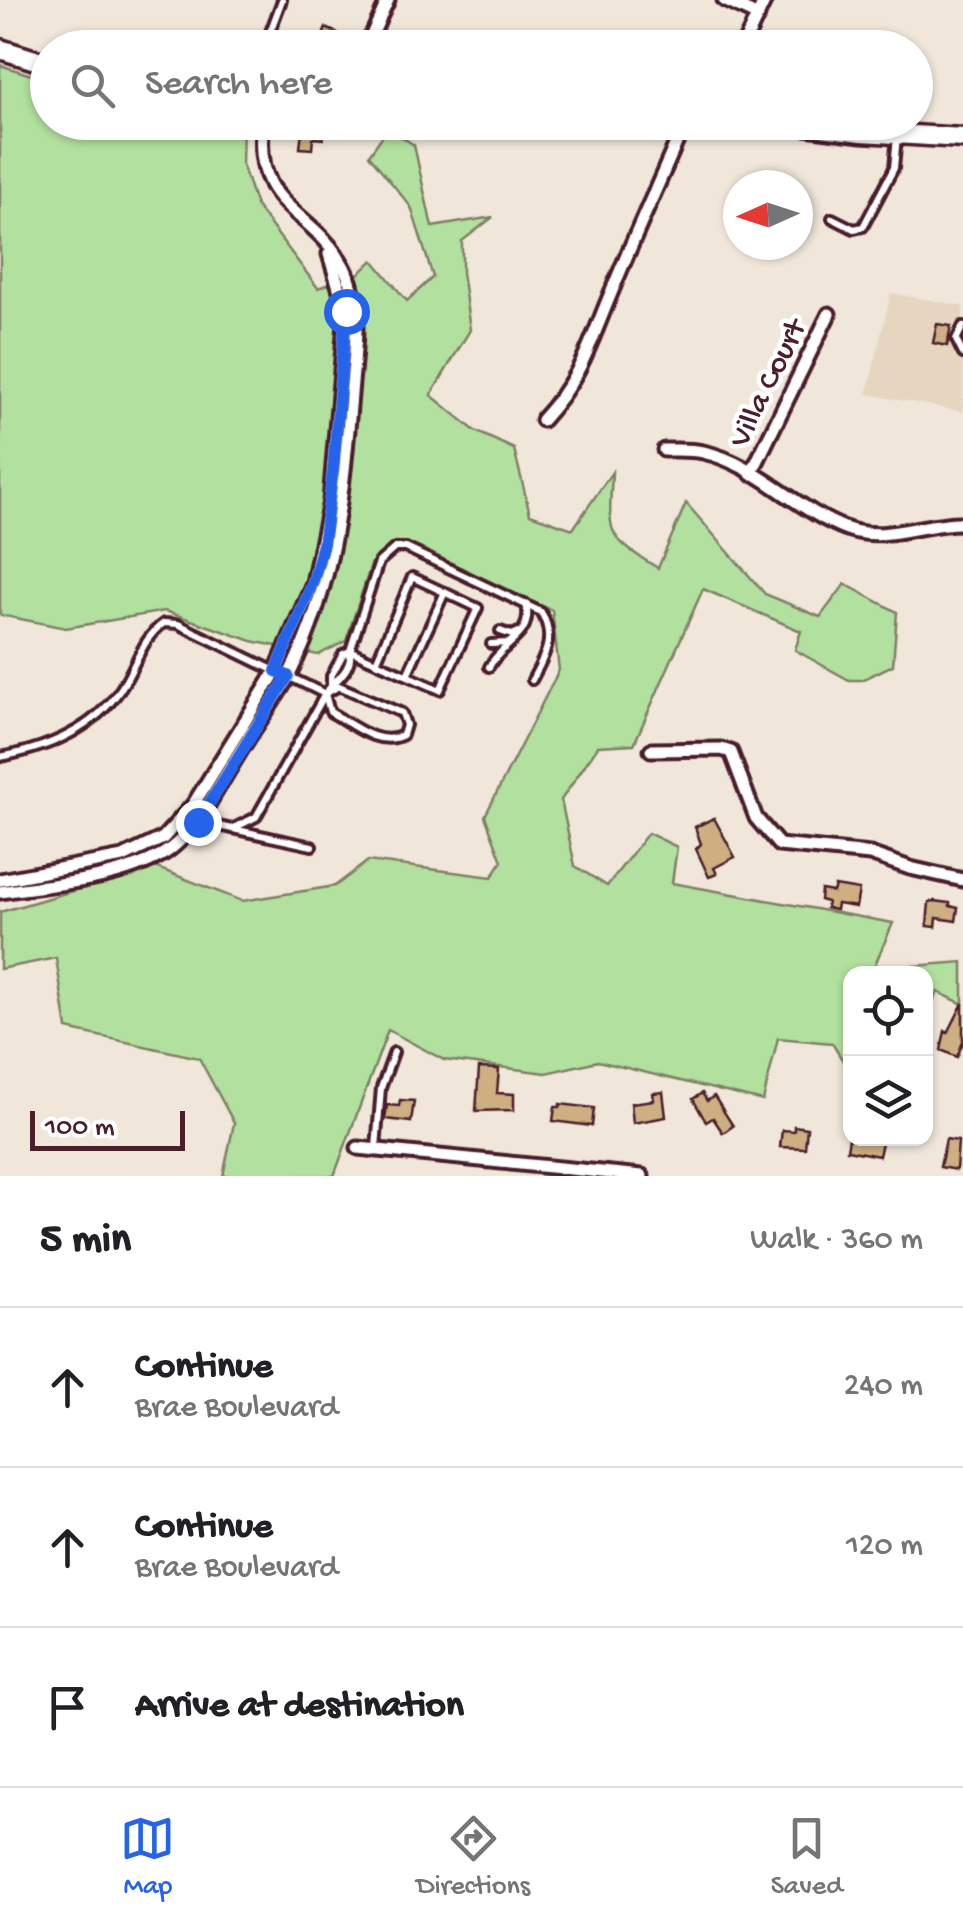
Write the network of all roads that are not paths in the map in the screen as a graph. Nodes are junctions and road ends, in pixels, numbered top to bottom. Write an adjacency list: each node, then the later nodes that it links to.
1 (282, 0): 6 (lane)
2 (388, 0): 7 (street)
3 (724, 0): 5 (street)
4 (765, 0): 5 (street)
5 (758, 16): 8 (street)
6 (271, 30)
7 (374, 30)
8 (751, 30)
9 (0, 49): 10 (street)
10 (30, 58)
11 (933, 136): 12 (street)
12 (963, 138)
13 (261, 140): 32 (street)
14 (678, 140): 20 (street)
15 (896, 140): 16 (lane)
16 (832, 218)
17 (829, 314): 22 (street, Villa Court)
18 (963, 326): 19 (lane)
19 (963, 354)
20 (542, 420)
21 (664, 450): 22 (street)
22 (751, 474): 23 (street)
23 (963, 524)
24 (445, 592): 30 (lane); 33 (lane); 33 (lane)
25 (526, 602): 26 (lane); 29 (lane); 34 (lane)
26 (524, 629): 27 (lane); 28 (lane); 31 (lane)
27 (500, 631)
28 (491, 644)
29 (350, 651): 30 (lane); 35 (lane)
30 (376, 662): 33 (lane)
31 (489, 667)
32 (282, 674): 35 (lane); 37 (lane); 39 (street); 43 (street)
33 (406, 676)
34 (532, 680)
35 (324, 694): 35 (lane); 38 (lane)
36 (651, 750): 44 (street)
37 (0, 757)
38 (256, 817): 40 (lane); 41 (lane)
39 (198, 822): 40 (lane); 45 (street)
40 (232, 830): 41 (lane)
41 (263, 836): 42 (lane)
42 (312, 846)
43 (0, 880)
44 (963, 880)
45 (0, 892)
46 (394, 1052): 48 (lane)
47 (358, 1148): 48 (street)
48 (376, 1150): 49 (street)
49 (642, 1176)

